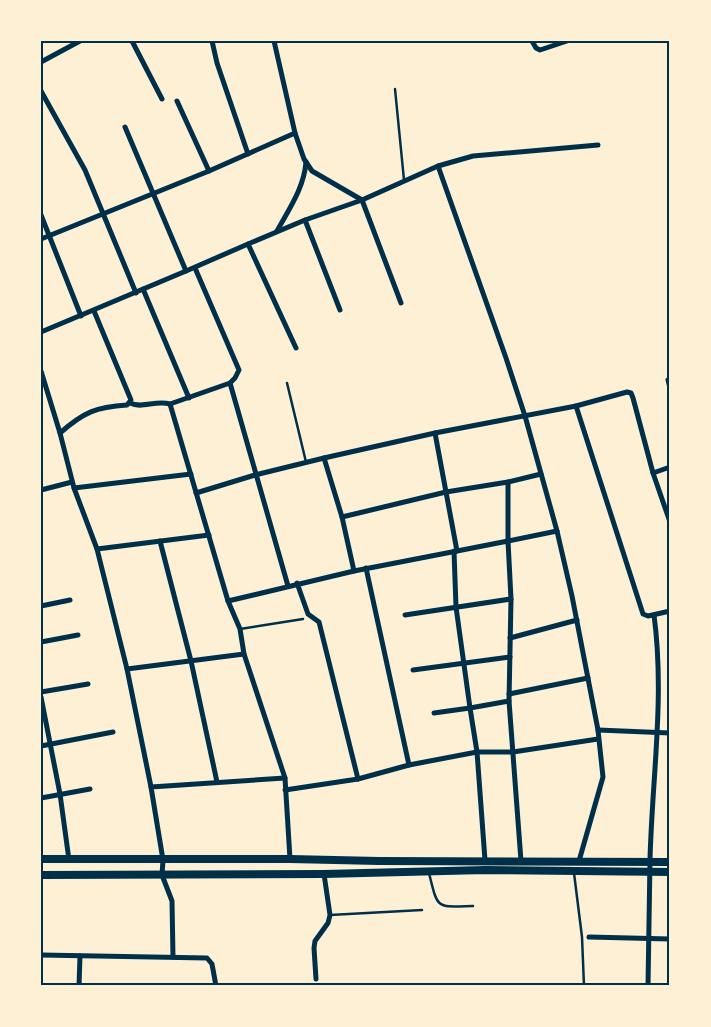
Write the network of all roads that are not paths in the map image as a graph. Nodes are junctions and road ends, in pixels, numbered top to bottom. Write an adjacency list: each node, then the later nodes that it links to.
1 (80, 41): 7 (street)
2 (132, 41): 10 (street)
3 (212, 41): 15 (street)
4 (274, 41): 13 (street)
5 (532, 41): 6 (street)
6 (567, 41)
7 (41, 62)
8 (395, 89): 19 (lane)
9 (41, 90): 22 (street)
10 (162, 99)
11 (177, 101): 18 (street)
12 (125, 127): 20 (street)
13 (295, 133): 15 (street); 16 (street)
14 (598, 145): 17 (street)
15 (248, 154): 18 (street)
16 (306, 162): 21 (street); 25 (street)
17 (438, 166): 19 (street); 48 (street)
18 (209, 171): 20 (street)
19 (404, 180): 21 (street)
20 (153, 194): 22 (street); 30 (street)
21 (362, 200): 24 (street); 33 (street)
22 (103, 214): 26 (street); 32 (street)
23 (41, 215): 26 (street)
24 (305, 220): 25 (street); 35 (street)
25 (277, 232): 28 (street)
26 (50, 237): 27 (street); 36 (street)
27 (41, 239)
28 (248, 244): 29 (street); 38 (street)
29 (195, 268): 30 (street); 41 (street)
30 (186, 272): 31 (street)
31 (143, 289): 32 (street); 44 (street)
32 (136, 293): 34 (street)
33 (401, 303)
34 (94, 310): 36 (street); 45 (street)
35 (340, 310)
36 (81, 316): 37 (street)
37 (41, 332)
38 (296, 348)
39 (41, 370): 49 (street)
40 (668, 380): 43 (street)
41 (230, 383): 44 (street); 57 (street)
42 (287, 383): 52 (lane)
43 (670, 388)
44 (189, 398): 46 (street)
45 (130, 403): 46 (street); 49 (street)
46 (170, 404): 55 (street)
47 (576, 406): 48 (street); 54 (street); 83 (street)
48 (524, 416): 50 (street); 56 (street)
49 (60, 433): 58 (street)
50 (435, 433): 51 (street); 62 (street)
51 (324, 458): 52 (street); 64 (street)
52 (306, 463): 57 (street)
53 (670, 467): 54 (street)
54 (653, 473): 65 (street)
55 (190, 474): 60 (street); 63 (street)
56 (541, 474): 59 (street); 66 (street)
57 (255, 475): 63 (street); 75 (street)
58 (72, 482): 60 (street); 61 (street)
59 (508, 482): 62 (street); 69 (street)
60 (74, 488): 70 (street)
61 (41, 490)
62 (446, 492): 64 (street); 71 (street)
63 (196, 493): 67 (street)
64 (342, 517): 73 (street)
65 (670, 522)
66 (557, 531): 69 (street); 85 (street)
67 (209, 535): 68 (street); 78 (street)
68 (160, 541): 70 (street); 92 (street)
69 (508, 541): 71 (street); 76 (street)
70 (97, 549): 94 (street)
71 (455, 551): 72 (street); 80 (street)
72 (366, 568): 73 (street); 113 (street)
73 (354, 570): 74 (street)
74 (297, 583): 75 (street); 115 (street)
75 (288, 586): 78 (street)
76 (511, 599): 80 (street); 88 (street)
77 (70, 600): 79 (street)
78 (228, 601): 86 (street)
79 (41, 606)
80 (456, 607): 82 (street); 93 (street)
81 (670, 611): 83 (street)
82 (405, 615)
83 (654, 615): 106 (street)
84 (303, 619): 86 (lane)
85 (577, 620): 88 (street); 96 (street)
86 (240, 629): 90 (street)
87 (78, 635): 89 (street)
88 (510, 638): 91 (street)
89 (41, 642)
90 (244, 654): 92 (street); 114 (street)
91 (510, 657): 93 (street); 99 (street)
92 (191, 661): 94 (street); 116 (street)
93 (464, 663): 95 (street); 102 (street)
94 (127, 669): 117 (street)
95 (413, 670)
96 (588, 678): 99 (street); 104 (street)
97 (88, 684): 98 (street)
98 (41, 692)
99 (509, 694): 101 (street)
100 (41, 697): 109 (street)
101 (509, 701): 102 (street); 112 (street)
102 (470, 708): 103 (street); 111 (street)
103 (434, 713)
104 (598, 730): 106 (street); 108 (street)
105 (114, 732): 109 (street)
106 (658, 732): 107 (street); 129 (street)
107 (670, 733)
108 (598, 739): 112 (street); 128 (street)
109 (51, 744): 110 (street); 120 (street)
110 (41, 746)
111 (478, 752): 112 (street); 113 (street); 126 (street)
112 (513, 752): 127 (street)
113 (409, 765): 115 (street)
114 (285, 778): 116 (street); 119 (street)
115 (358, 779): 119 (street)
116 (217, 782): 117 (street)
117 (150, 787): 125 (street)
118 (90, 789): 120 (street)
119 (285, 790): 122 (street)
120 (60, 794): 121 (street); 124 (street)
121 (41, 798)
122 (290, 859): 125 (main road); 126 (main road)
123 (41, 860): 124 (main road)
124 (69, 860): 125 (main road)
125 (163, 860): 136 (street)
126 (485, 860): 127 (main road)
127 (521, 861): 128 (main road)
128 (579, 861): 129 (main road)
129 (650, 861): 130 (main road); 133 (street)
130 (670, 862)
131 (574, 870): 132 (main road); 133 (main road); 150 (lane)
132 (429, 872): 135 (main road); 138 (lane)
133 (650, 872): 134 (main road); 142 (street)
134 (670, 872)
135 (324, 874): 136 (main road); 140 (street)
136 (162, 875): 137 (main road); 146 (street)
137 (41, 876)
138 (473, 906)
139 (422, 910): 140 (lane)
140 (330, 915): 147 (street)
141 (589, 937): 142 (street)
142 (649, 938): 143 (street); 151 (street)
143 (670, 939)
144 (41, 955): 145 (street)
145 (80, 956): 146 (street); 148 (street)
146 (173, 957): 149 (street)
147 (316, 979)
148 (79, 986)
149 (216, 986)
150 (584, 986)
151 (648, 986)

